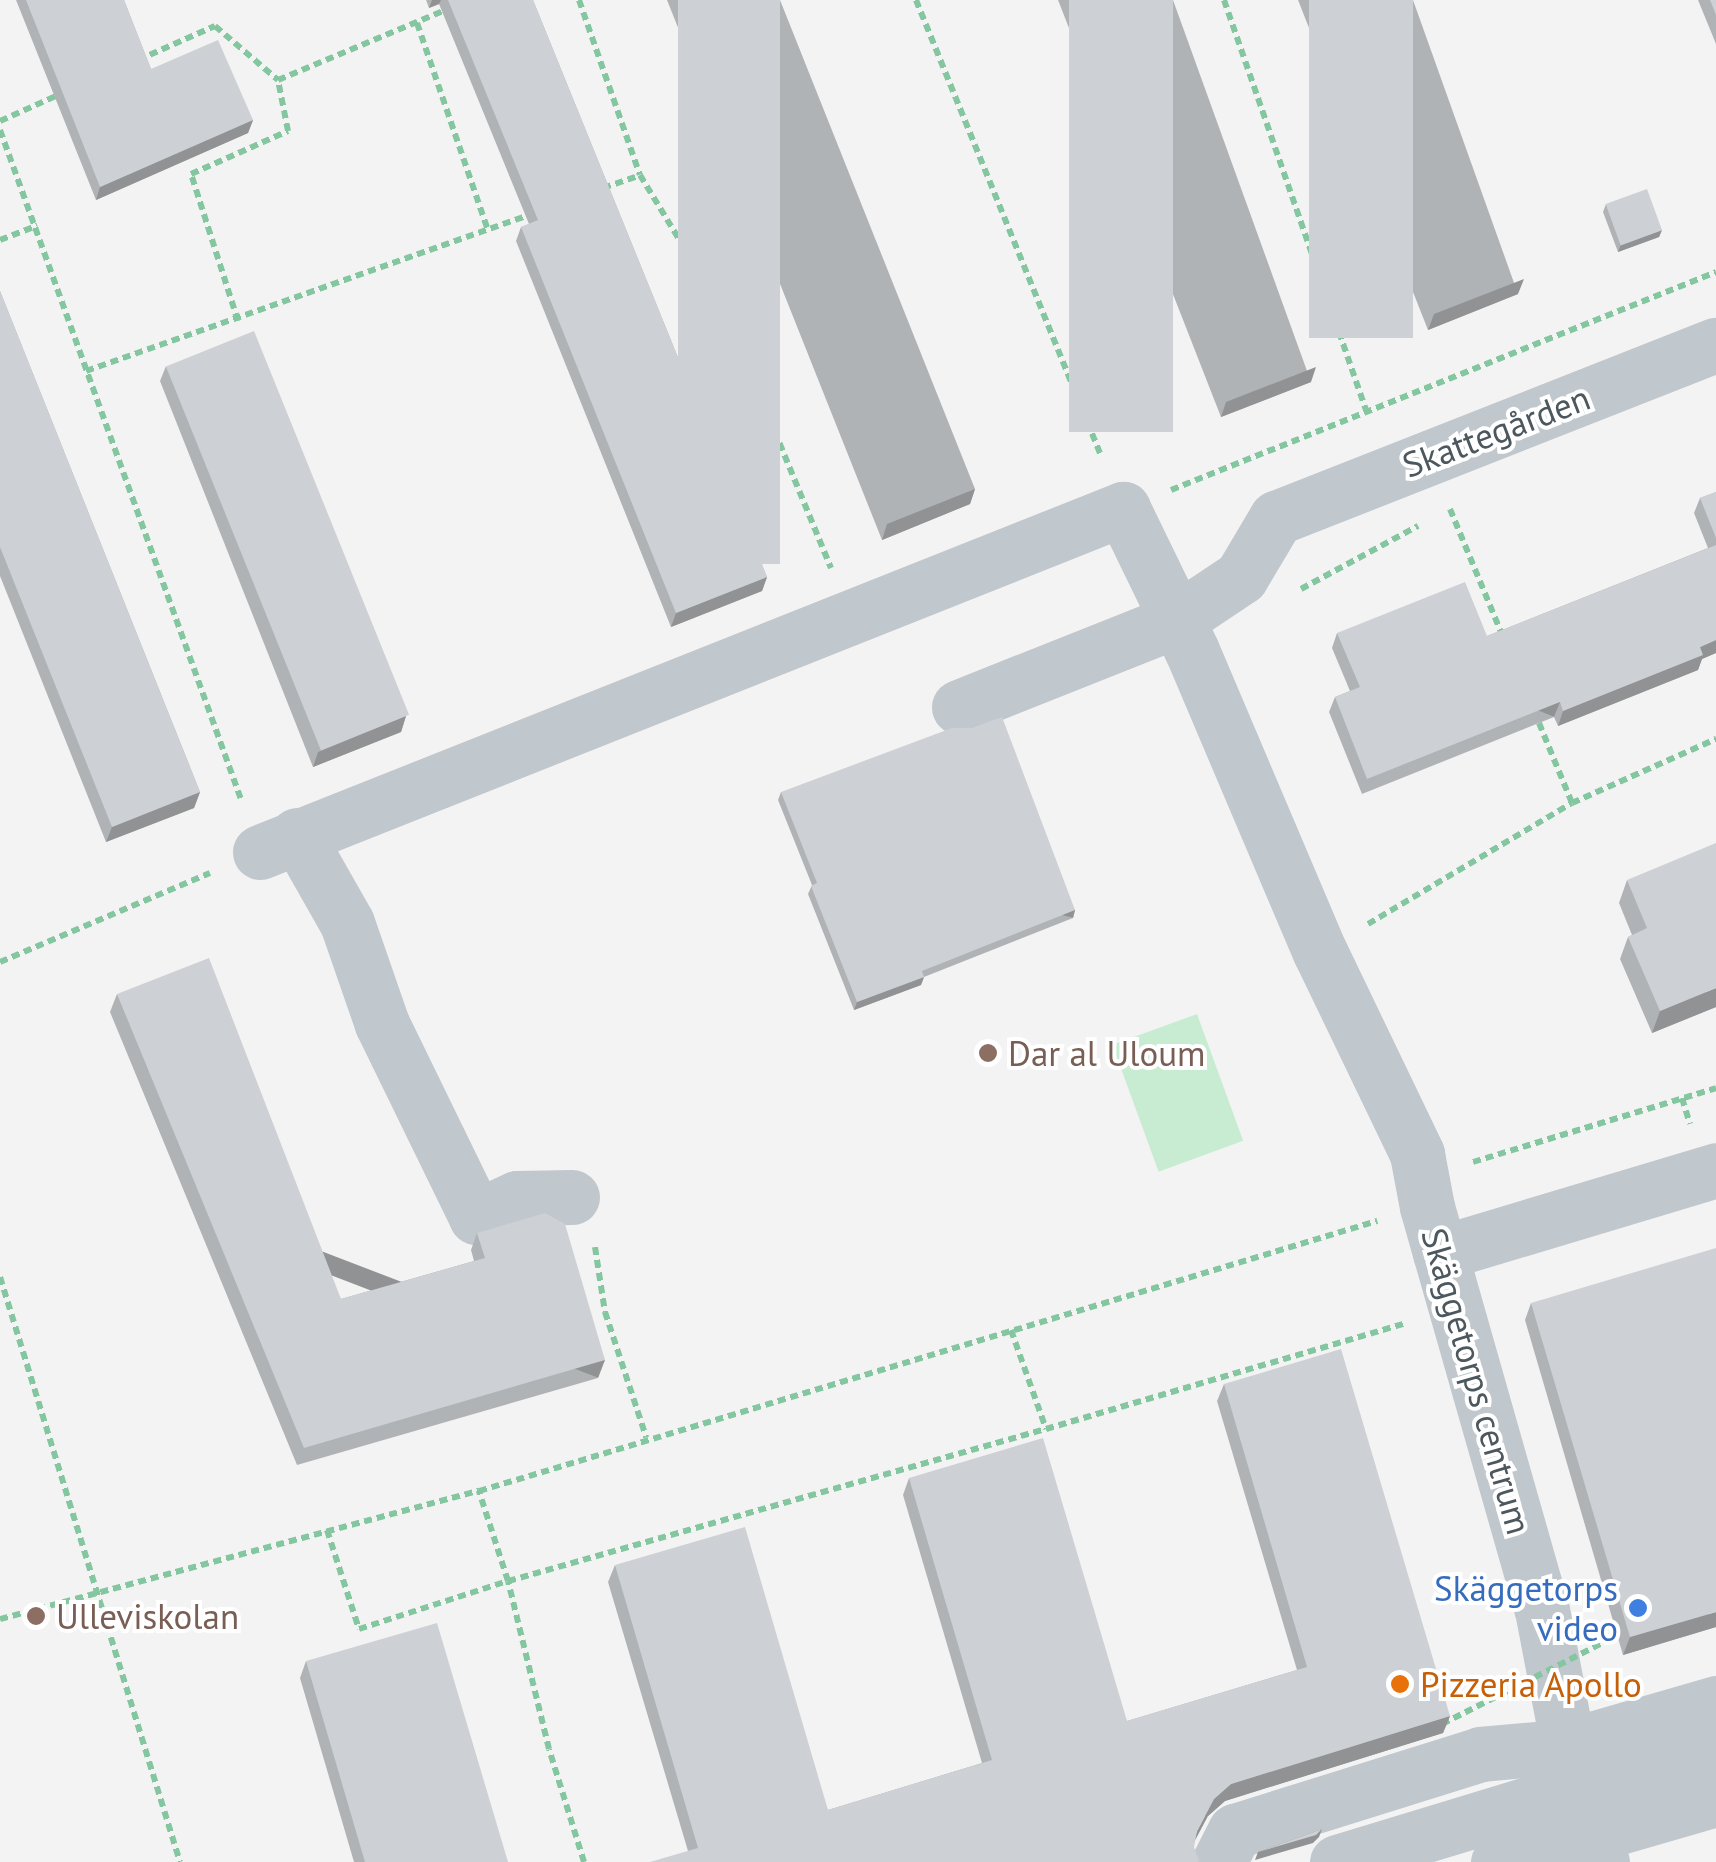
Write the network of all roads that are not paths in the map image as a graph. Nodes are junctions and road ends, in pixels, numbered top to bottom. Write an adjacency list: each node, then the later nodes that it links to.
1 (1716, 344): 2 (street, Skattegården)
2 (1175, 621): 3 (street); 5 (street, Skäggetorps centrum); 6 (street, Skäggetorps centrum)
3 (959, 707)
4 (1716, 1170): 6 (street)
5 (572, 1197)
6 (1430, 1212): 10 (street, Skäggetorps centrum)
7 (1716, 1703): 10 (street)
8 (1716, 1747): 10 (street)
9 (1716, 1800): 10 (street)
10 (1586, 1808): 11 (street); 12 (street); 13 (street)
11 (1220, 1862)
12 (1337, 1862)
13 (1498, 1862)

